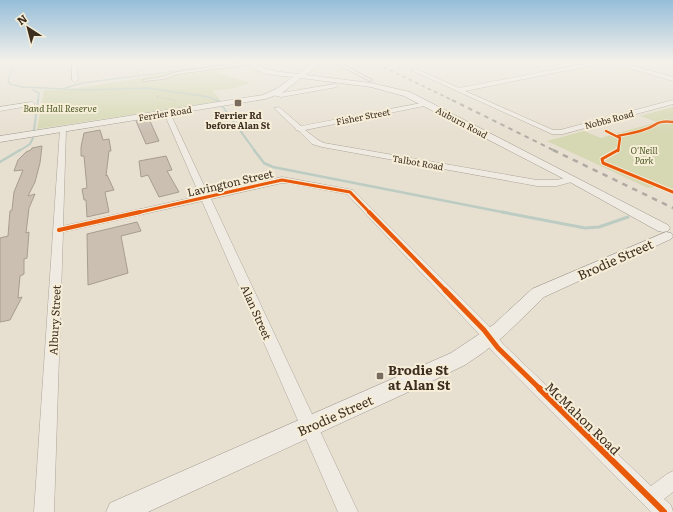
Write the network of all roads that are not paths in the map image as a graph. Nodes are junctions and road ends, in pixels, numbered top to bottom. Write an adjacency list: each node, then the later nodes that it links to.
1 (286, 85): 7 (street, Ferrier Road)
2 (375, 85): 10 (street, Auburn Road)
3 (448, 85): 6 (street, Nobbs Road)
4 (485, 85): 6 (street)
5 (335, 86): 7 (street)
6 (459, 90): 8 (street, Nobbs Road)
7 (272, 94): 13 (street, Ferrier Road)
8 (673, 102)
9 (32, 104): 12 (street)
10 (427, 104): 15 (street, Fisher Street); 17 (street, Auburn Road)
11 (277, 108): 15 (street, Talbot Road)
12 (0, 109)
13 (167, 112): 14 (street, Ferrier Road); 18 (street, Alan Street)
14 (63, 129): 16 (street, Ferrier Road); 19 (street, Albury Street)
15 (298, 129): 17 (street, Talbot Road)
16 (0, 139)
17 (572, 179): 20 (street, Auburn Road)
18 (205, 197): 19 (street, Lavington Street); 21 (street, Lavington Street); 22 (street, Alan Street)
19 (59, 230): 25 (street, Albury Street)
20 (669, 233): 21 (street, Brodie Street)
21 (490, 338): 22 (street, Brodie Street); 24 (street, McMahon Road)
22 (309, 426): 26 (street, Brodie Street); 27 (street, Alan Street)
23 (673, 480): 24 (street)
24 (651, 498): 28 (street, McMahon Road)
25 (44, 512)
26 (119, 512)
27 (348, 512)
28 (664, 512)

